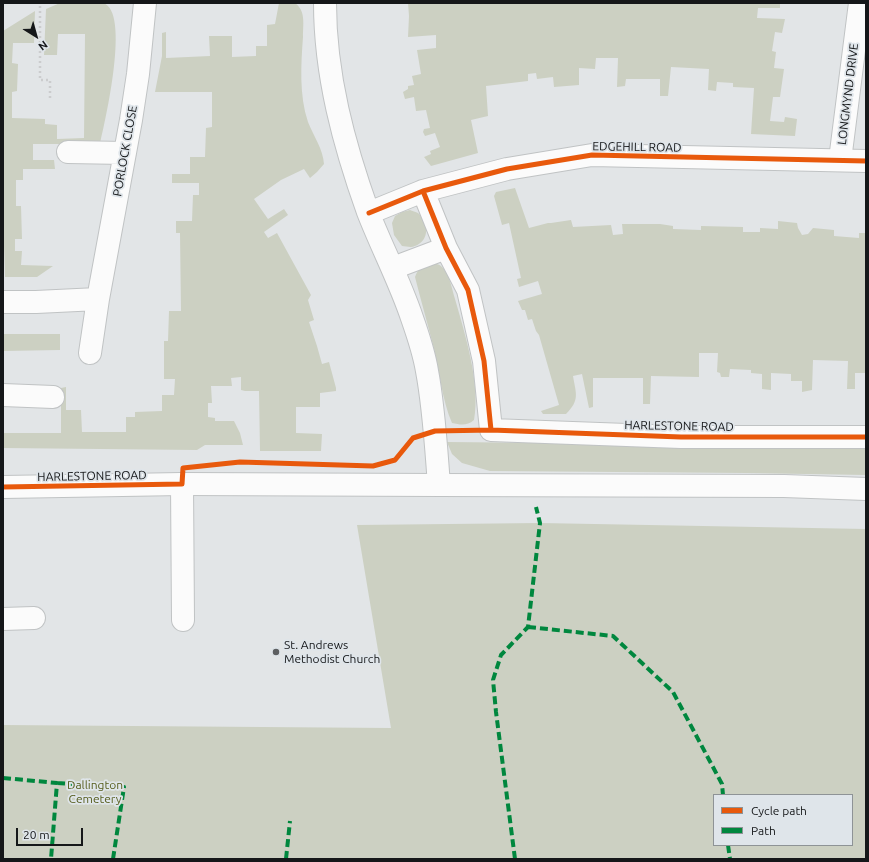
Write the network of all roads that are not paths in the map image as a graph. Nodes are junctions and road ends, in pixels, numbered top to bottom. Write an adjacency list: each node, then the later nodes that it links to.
1 (145, 3): 5 (street, PORLOCK CLOSE)
2 (325, 3): 9 (street)
3 (860, 3): 6 (street, LONGMYND DRIVE)
4 (68, 152): 5 (street)
5 (125, 153): 12 (street, PORLOCK CLOSE)
6 (840, 160): 7 (street, EDGEHILL ROAD); 8 (street, EDGEHILL ROAD)
7 (866, 161)
8 (423, 191): 9 (street, EDGEHILL ROAD); 10 (street)
9 (369, 213): 11 (street)
10 (446, 248): 11 (street); 17 (street, HARLESTONE ROAD)
11 (393, 268): 19 (street)
12 (98, 299): 13 (street); 14 (street, PORLOCK CLOSE)
13 (3, 302)
14 (90, 353)
15 (3, 395): 16 (street)
16 (53, 397)
17 (866, 437)
18 (182, 484): 19 (street, HARLESTONE ROAD); 20 (street, HARLESTONE ROAD); 24 (street)
19 (439, 485): 21 (street, HARLESTONE ROAD)
20 (3, 487)
21 (866, 489)
22 (34, 618): 23 (street)
23 (3, 619)
24 (183, 620)

